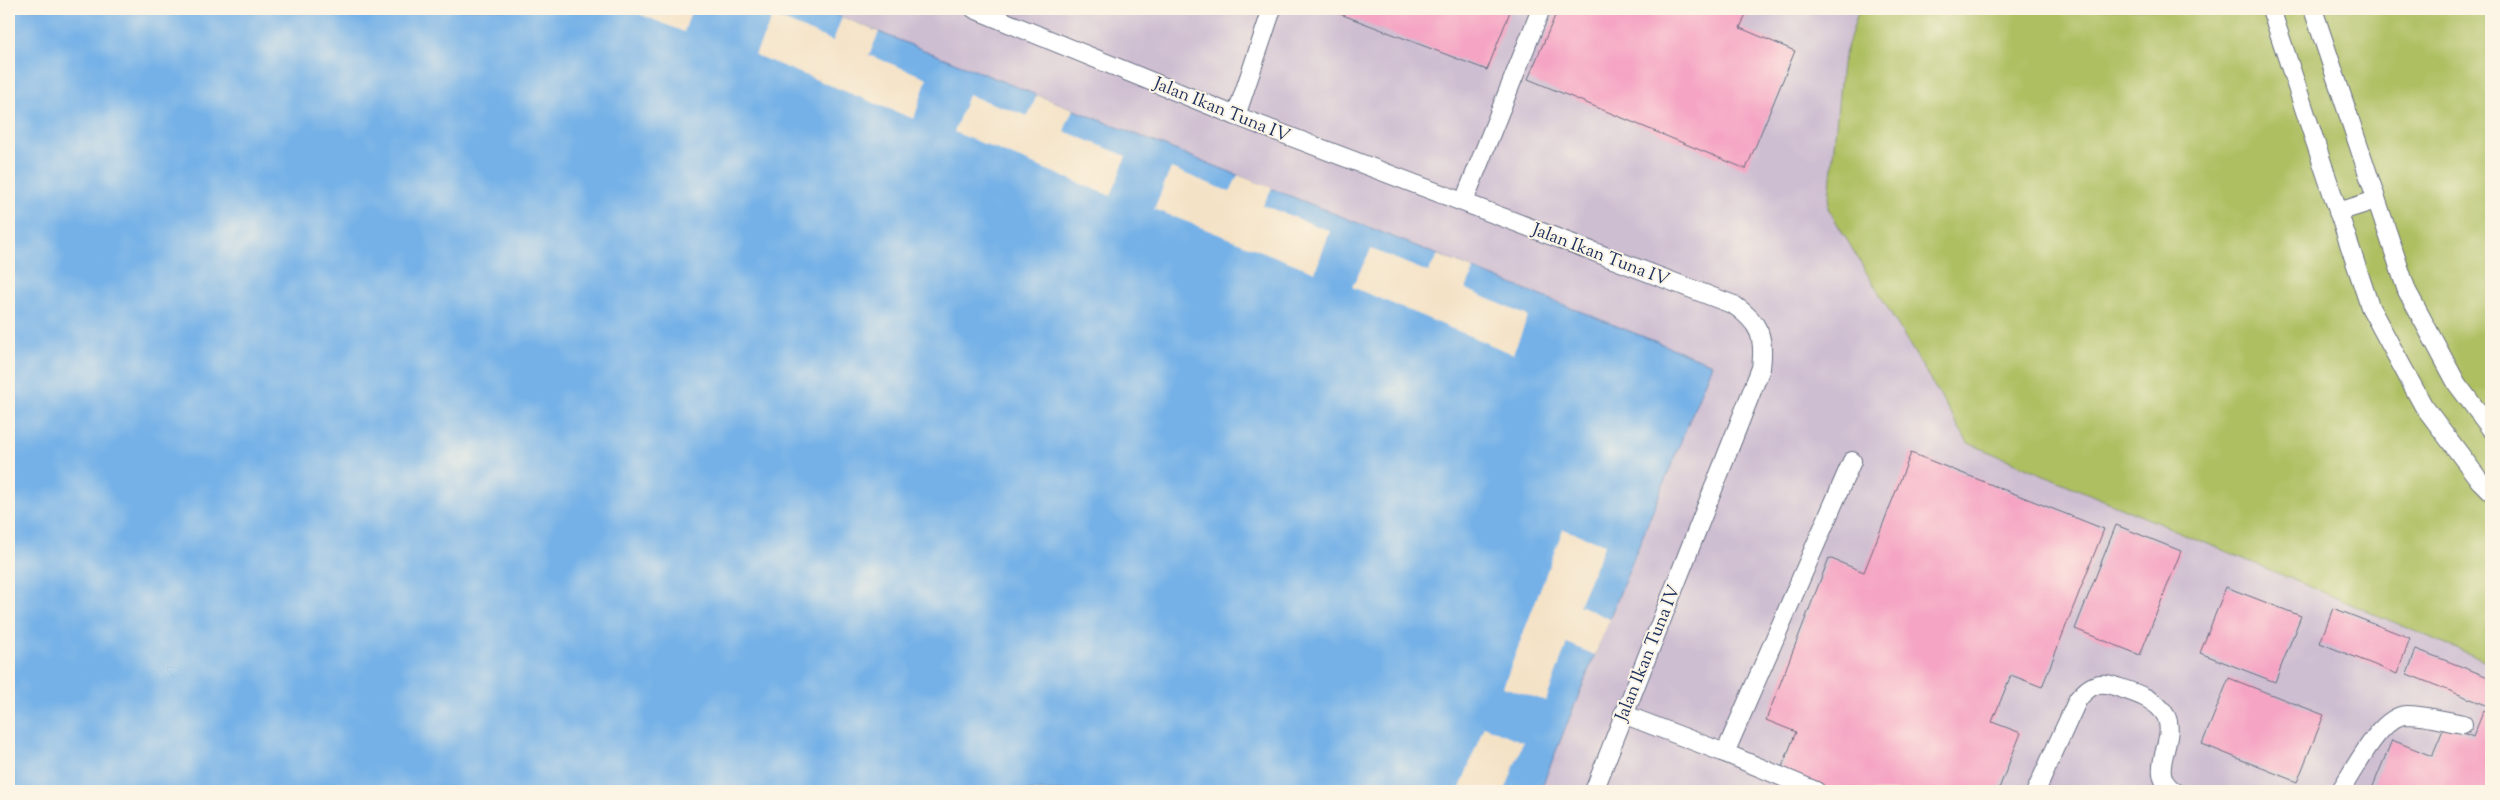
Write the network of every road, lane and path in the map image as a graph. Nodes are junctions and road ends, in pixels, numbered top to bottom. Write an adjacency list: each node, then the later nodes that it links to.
1 (974, 9): 6 (lane, Jalan Ikan Tuna IV)
2 (1272, 9): 6 (lane)
3 (1541, 9): 8 (lane)
4 (2272, 9): 9 (lane)
5 (2313, 9): 7 (lane)
6 (1236, 116): 8 (lane, Jalan Ikan Tuna IV)
7 (2376, 200): 9 (lane); 10 (lane)
8 (1464, 201): 13 (lane, Jalan Ikan Tuna IV)
9 (2338, 212): 12 (lane)
10 (2491, 429)
11 (1852, 461): 15 (lane)
12 (2491, 492)
13 (1623, 714): 15 (lane); 16 (lane, Jalan Ikan Tuna IV)
14 (2463, 724): 20 (lane)
15 (1725, 753): 17 (lane)
16 (1594, 791)
17 (1816, 791)
18 (2036, 791): 19 (lane)
19 (2174, 791)
20 (2340, 791)

